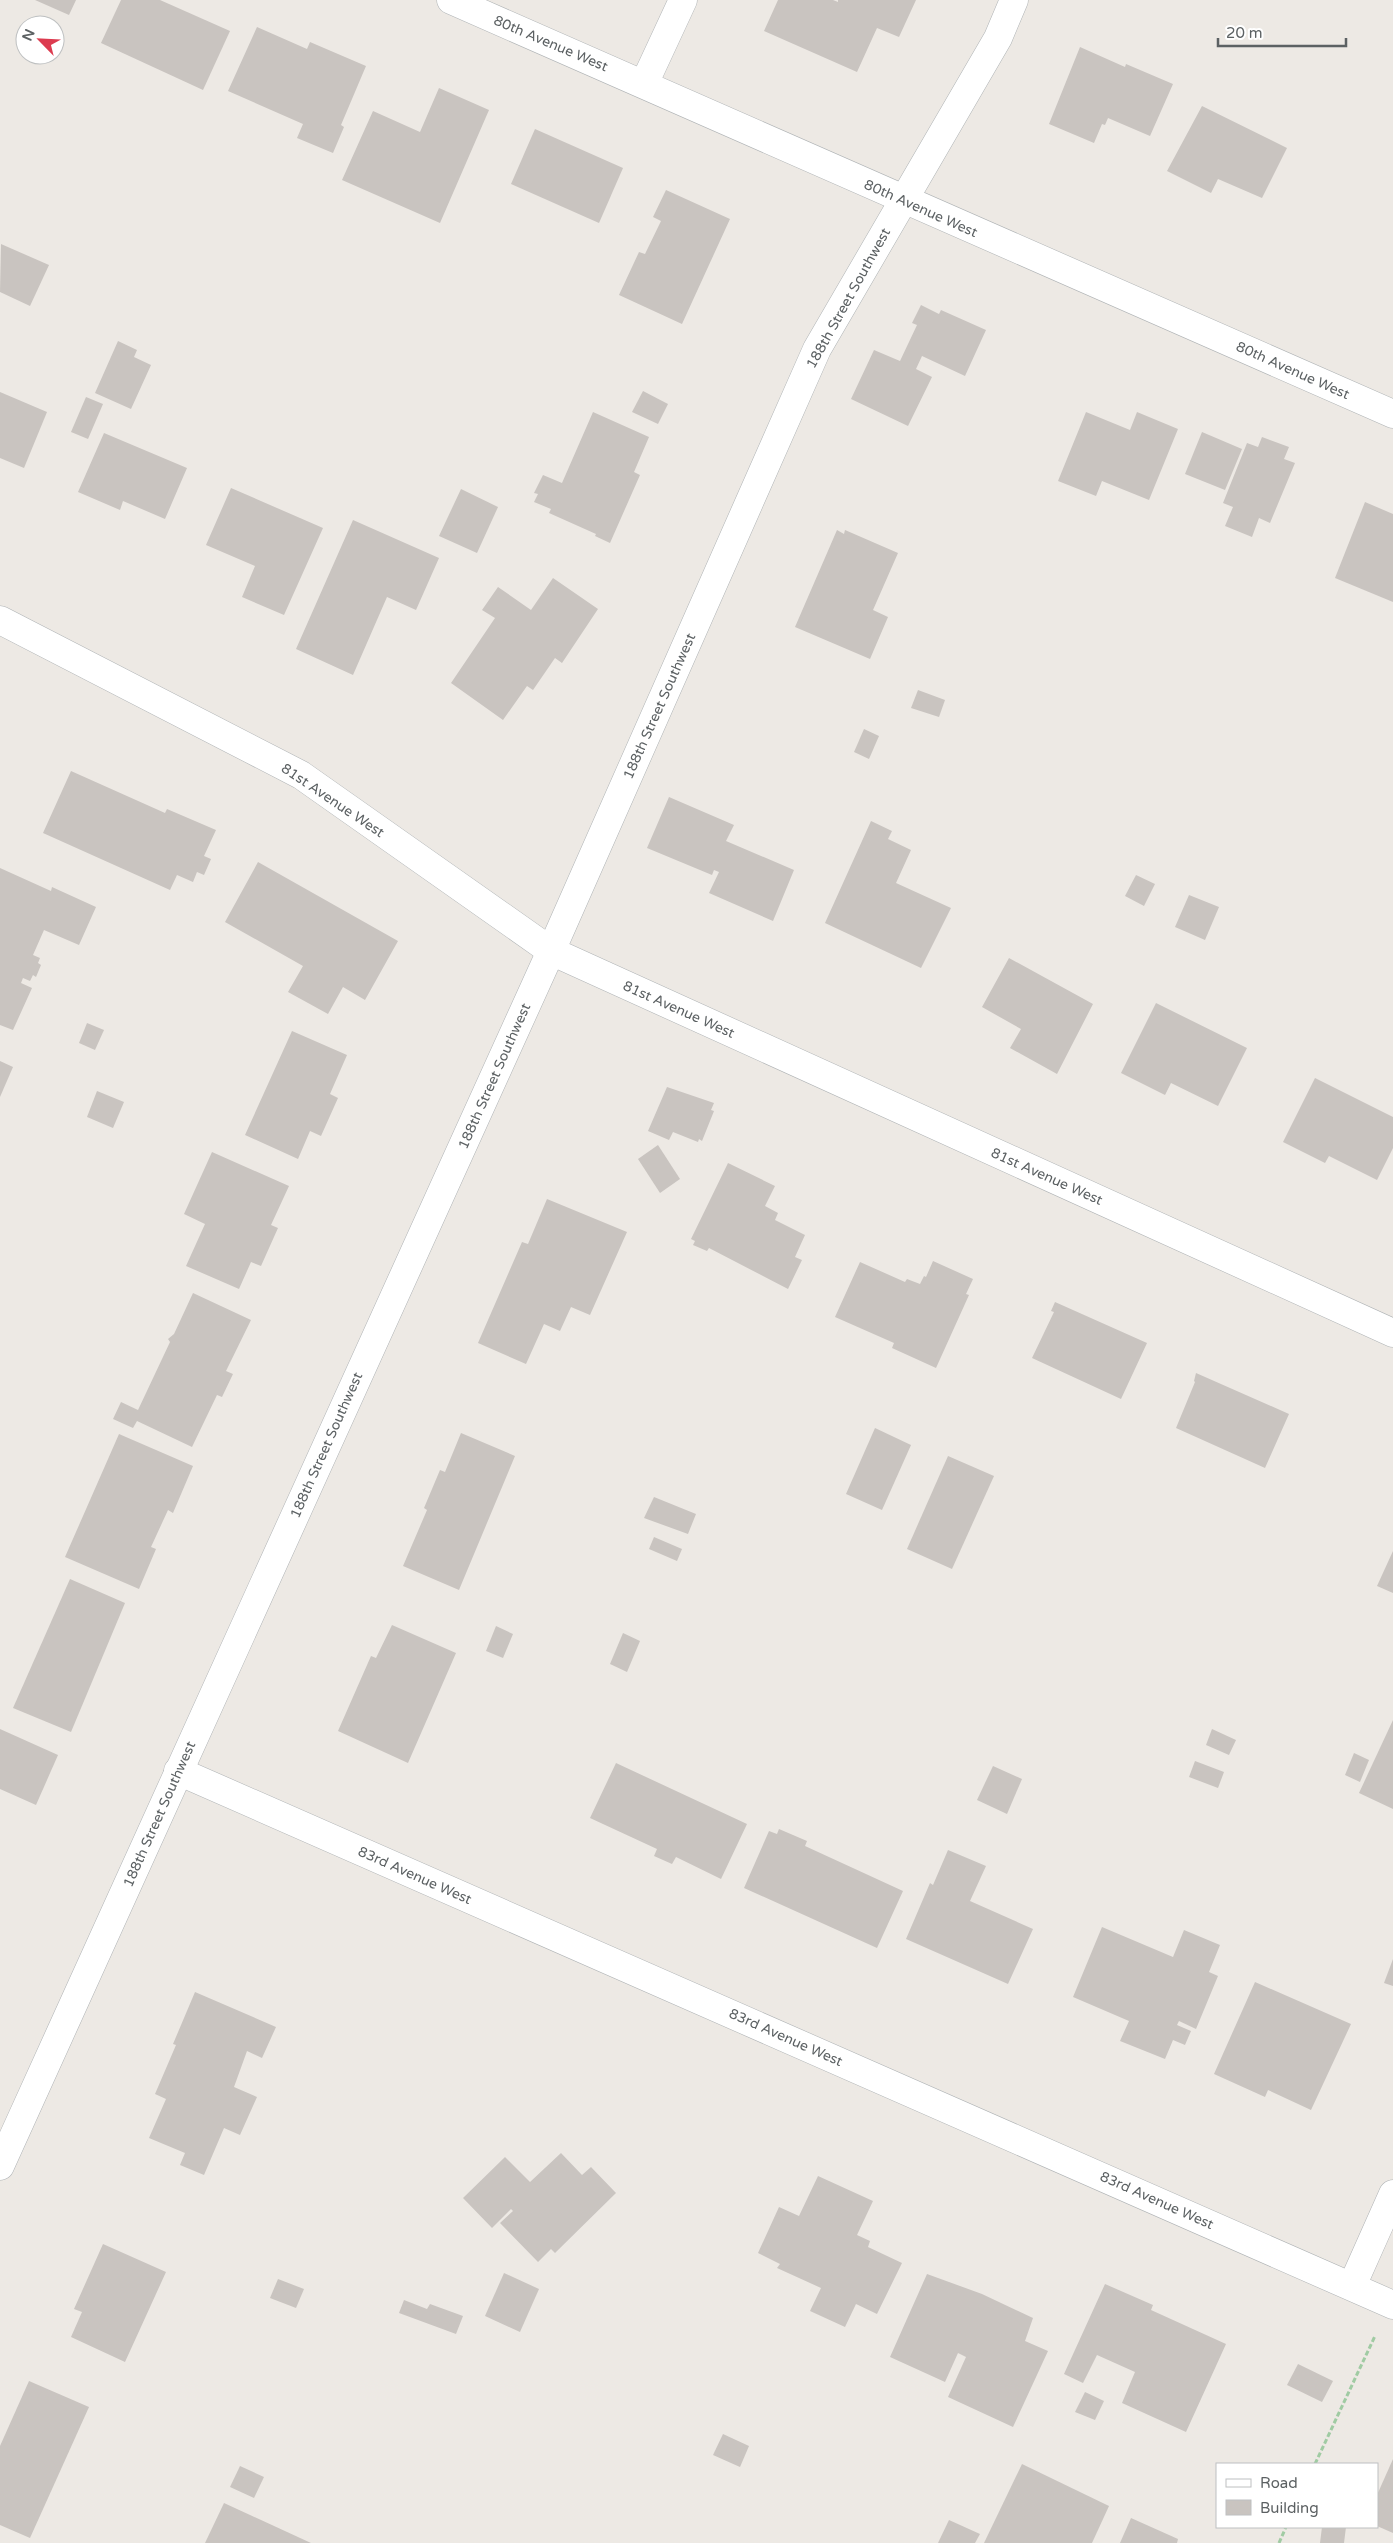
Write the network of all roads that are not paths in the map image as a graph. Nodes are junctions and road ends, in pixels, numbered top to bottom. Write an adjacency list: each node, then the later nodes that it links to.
1 (451, 0): 4 (street, 80th Avenue West)
2 (682, 0): 4 (street)
3 (1014, 0): 5 (street, 188th Street Southwest)
4 (644, 84): 5 (street, 80th Avenue West)
5 (903, 200): 6 (street, 80th Avenue West); 8 (street, 188th Street Southwest)
6 (1393, 414)
7 (0, 620): 8 (street, 81st Avenue West)
8 (551, 951): 9 (street, 81st Avenue West); 10 (street, 188th Street Southwest)
9 (1393, 1333)
10 (178, 1771): 11 (street, 188th Street Southwest); 13 (street, 83rd Avenue West)
11 (0, 2166)
12 (1393, 2194): 13 (street)
13 (1352, 2286): 14 (street, 83rd Avenue West)
14 (1392, 2304)

